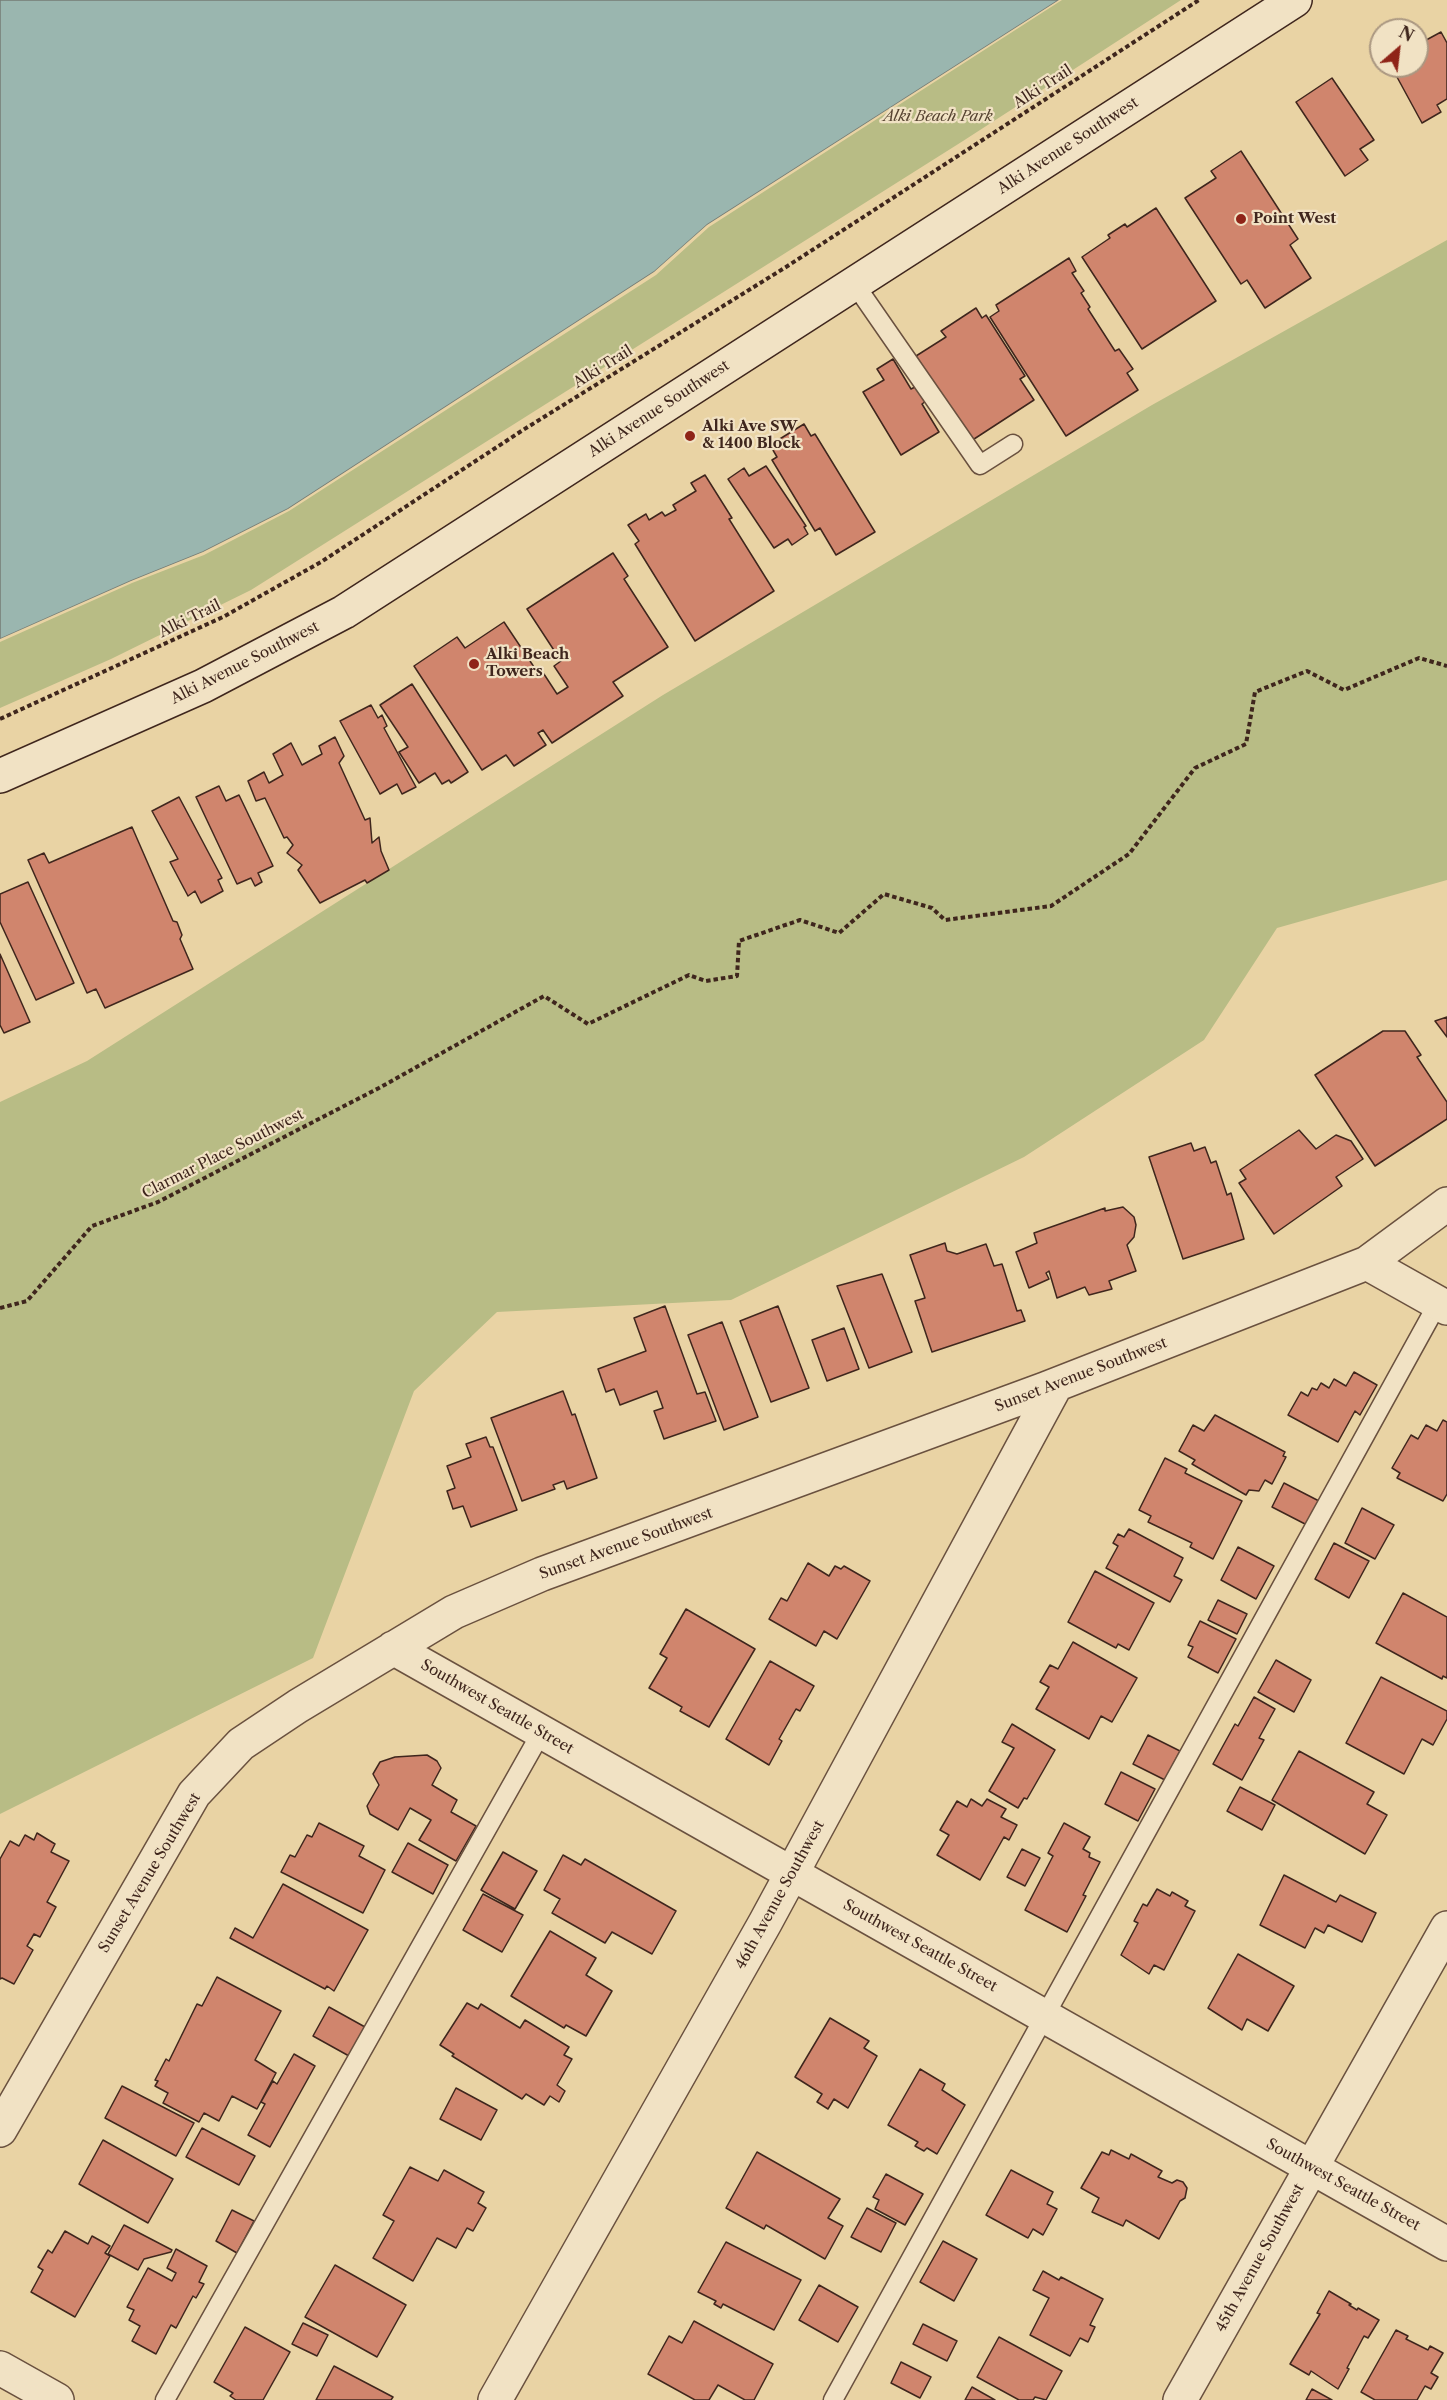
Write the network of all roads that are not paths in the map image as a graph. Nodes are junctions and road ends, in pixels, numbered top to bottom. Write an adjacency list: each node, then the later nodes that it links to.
1 (1295, 0): 2 (street, Alki Avenue Southwest)
2 (854, 283): 3 (lane); 4 (street, Alki Avenue Southwest)
3 (1013, 444)
4 (0, 776)
5 (1447, 1204): 6 (street, Sunset Avenue Southwest)
6 (1367, 1263): 7 (street); 8 (street, Sunset Avenue Southwest)
7 (1443, 1306): 13 (lane)
8 (1056, 1385): 9 (street, Sunset Avenue Southwest); 11 (street, 46th Avenue Southwest)
9 (393, 1648): 10 (street, Southwest Seattle Street); 14 (street, Sunset Avenue Southwest)
10 (541, 1733): 11 (street, Southwest Seattle Street); 19 (lane)
11 (792, 1874): 13 (street, Southwest Seattle Street); 20 (street, 46th Avenue Southwest)
12 (1447, 1928): 15 (street, 45th Avenue Southwest)
13 (1044, 2016): 15 (street, Southwest Seattle Street); 21 (lane)
14 (0, 2130)
15 (1311, 2167): 16 (street, Southwest Seattle Street); 22 (street, 45th Avenue Southwest)
16 (1447, 2244)
17 (0, 2368): 18 (street)
18 (57, 2400)
19 (165, 2400)
20 (495, 2400)
21 (834, 2400)
22 (1180, 2400)

